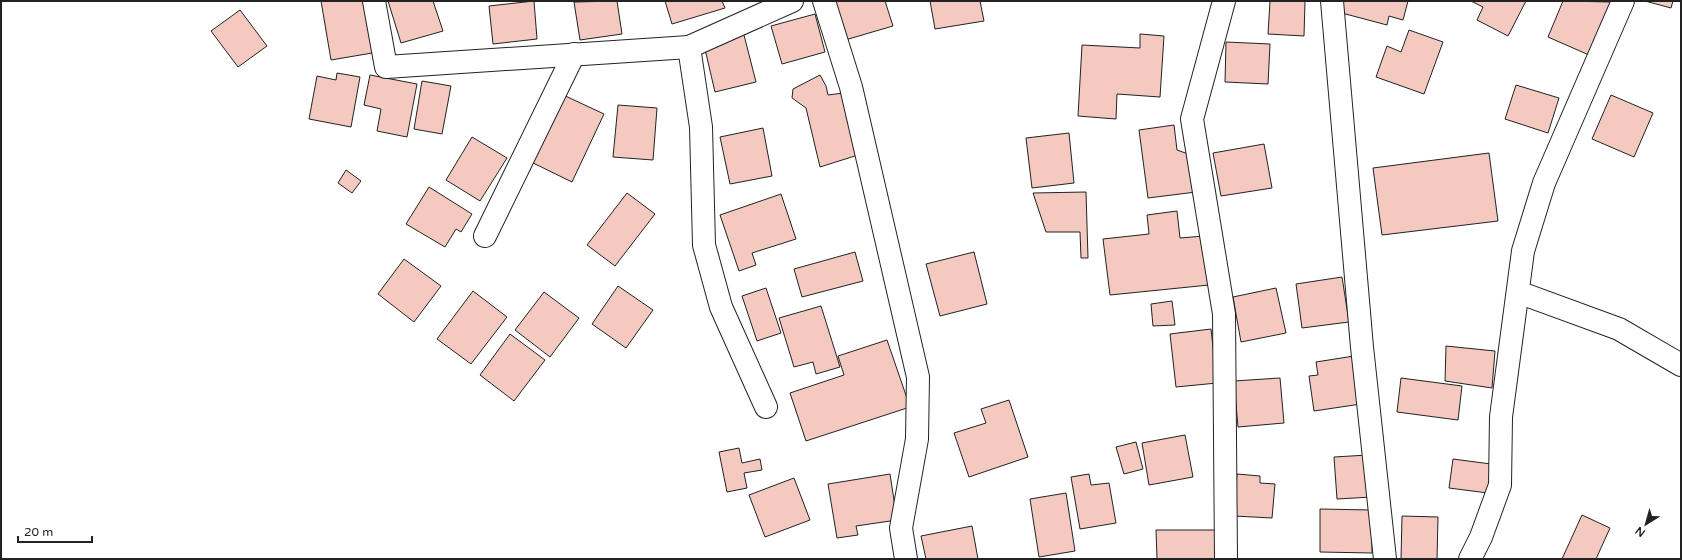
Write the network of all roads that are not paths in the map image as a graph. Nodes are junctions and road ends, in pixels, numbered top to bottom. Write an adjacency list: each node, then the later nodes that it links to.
1 (374, 1): 8 (street)
2 (792, 1): 7 (street)
3 (824, 1): 13 (street)
4 (1224, 1): 14 (street)
5 (1332, 1): 15 (street)
6 (1623, 1): 10 (street)
7 (689, 47): 8 (street); 12 (street)
8 (574, 54): 9 (street)
9 (485, 236)
10 (1518, 292): 11 (street); 16 (street)
11 (1681, 365)
12 (766, 407)
13 (906, 559)
14 (1226, 559)
15 (1385, 559)
16 (1470, 559)

